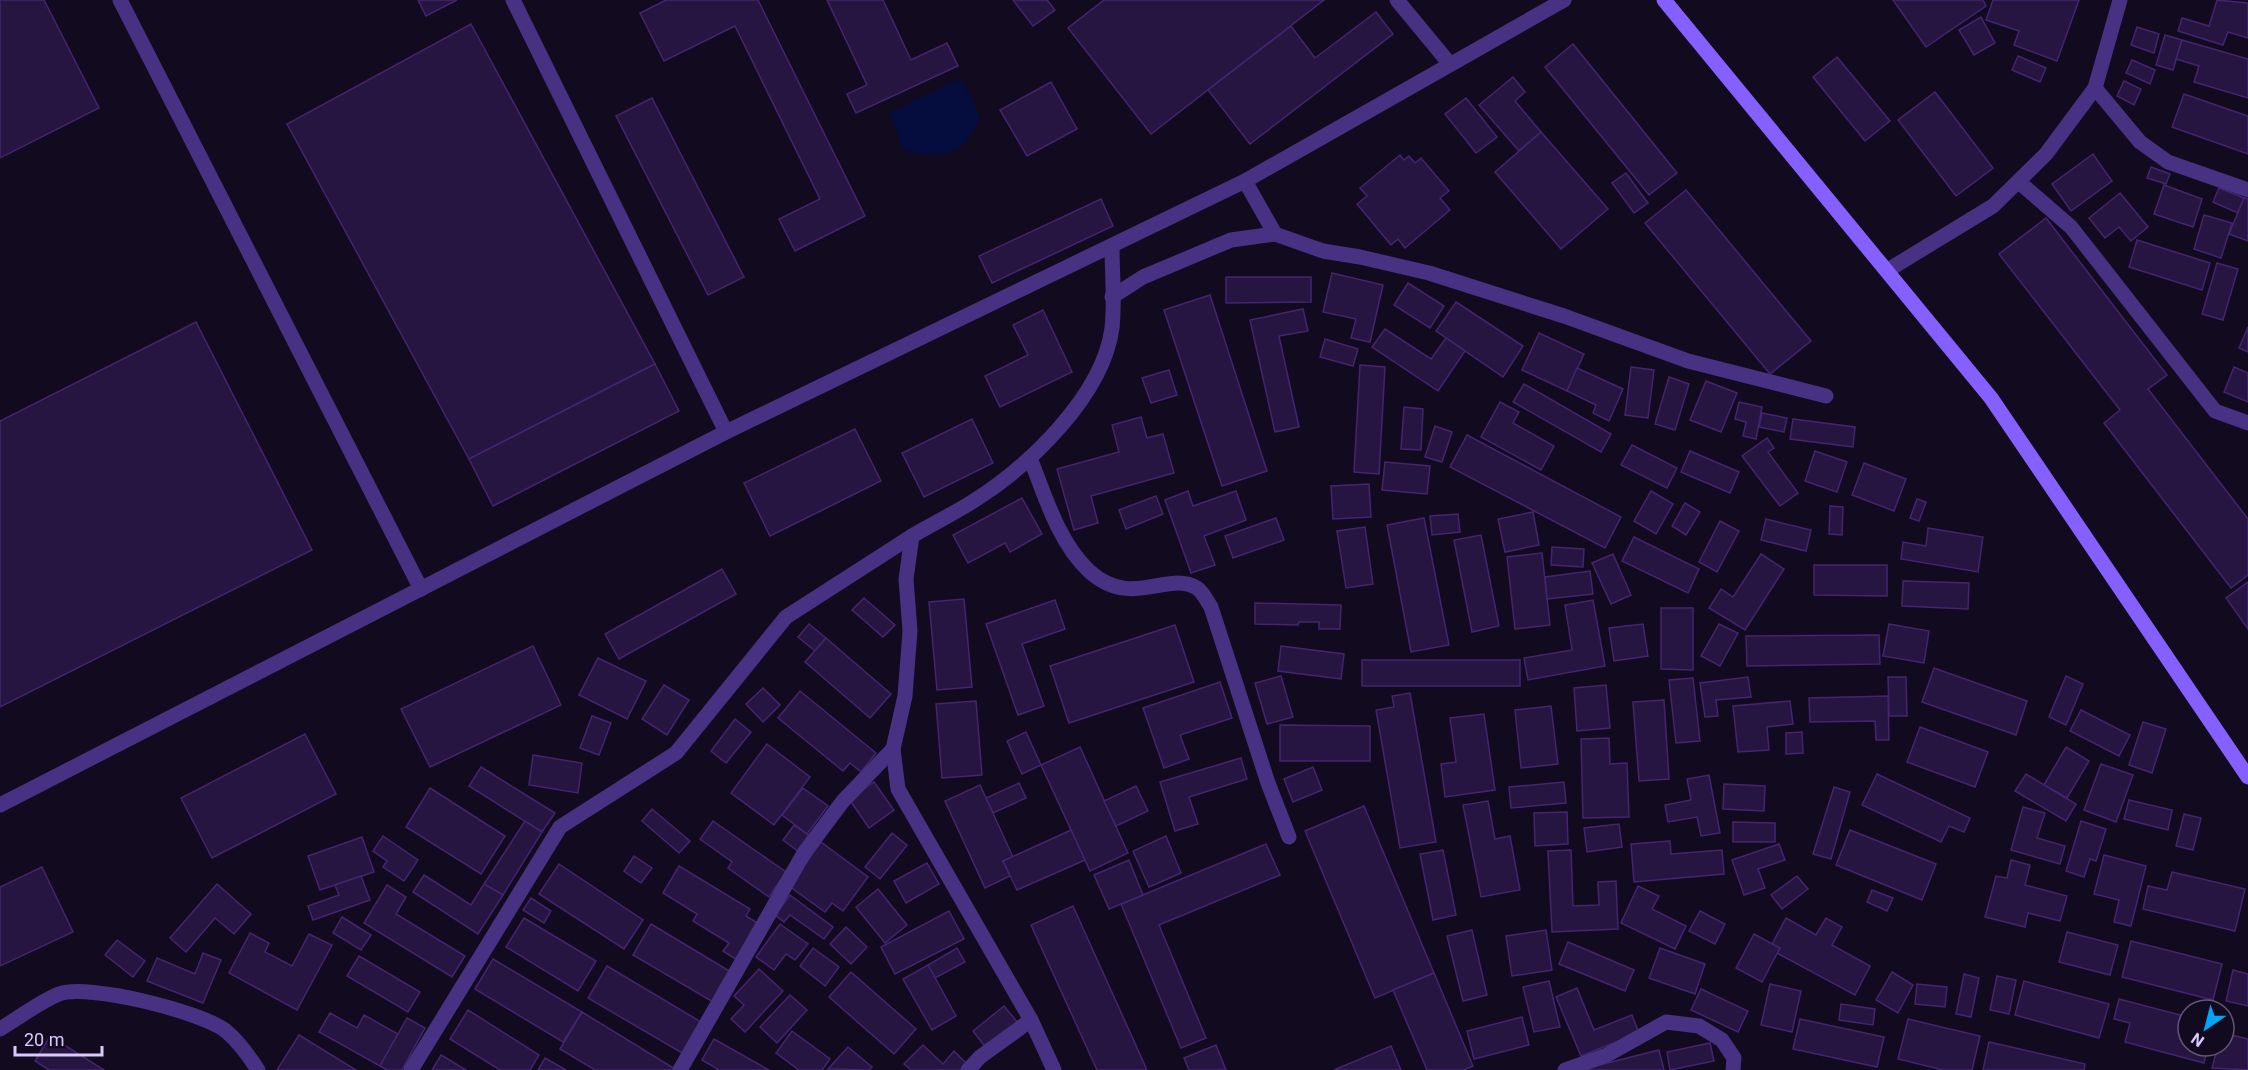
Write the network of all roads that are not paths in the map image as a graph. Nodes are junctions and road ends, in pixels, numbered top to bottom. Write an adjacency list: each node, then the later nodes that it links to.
1 (120, 0): 21 (street)
2 (513, 0): 18 (street)
3 (1397, 0): 7 (street)
4 (1564, 0): 7 (street)
5 (1664, 0): 14 (main road)
6 (2120, 0): 8 (street)
7 (1449, 63): 9 (street)
8 (2095, 88): 10 (street); 11 (street)
9 (1245, 181): 12 (street); 13 (street)
10 (2019, 182): 14 (street); 17 (street)
11 (2248, 190)
12 (1275, 234): 15 (street); 16 (street)
13 (1112, 246): 15 (street); 18 (street)
14 (1888, 270): 23 (main road)
15 (1112, 297): 19 (street)
16 (1826, 396)
17 (2248, 423)
18 (726, 432): 21 (street)
19 (1030, 458): 20 (street); 25 (street)
20 (912, 536): 22 (street); 29 (street)
21 (422, 589): 24 (street)
22 (893, 749): 26 (street); 30 (street)
23 (2248, 777)
24 (0, 805)
25 (1289, 837)
26 (1030, 1020): 31 (street); 32 (street)
27 (0, 1029): 28 (street)
28 (258, 1070)
29 (411, 1070)
30 (680, 1070)
31 (968, 1070)
32 (1054, 1070)
33 (1564, 1070): 34 (street)
34 (1733, 1070)

